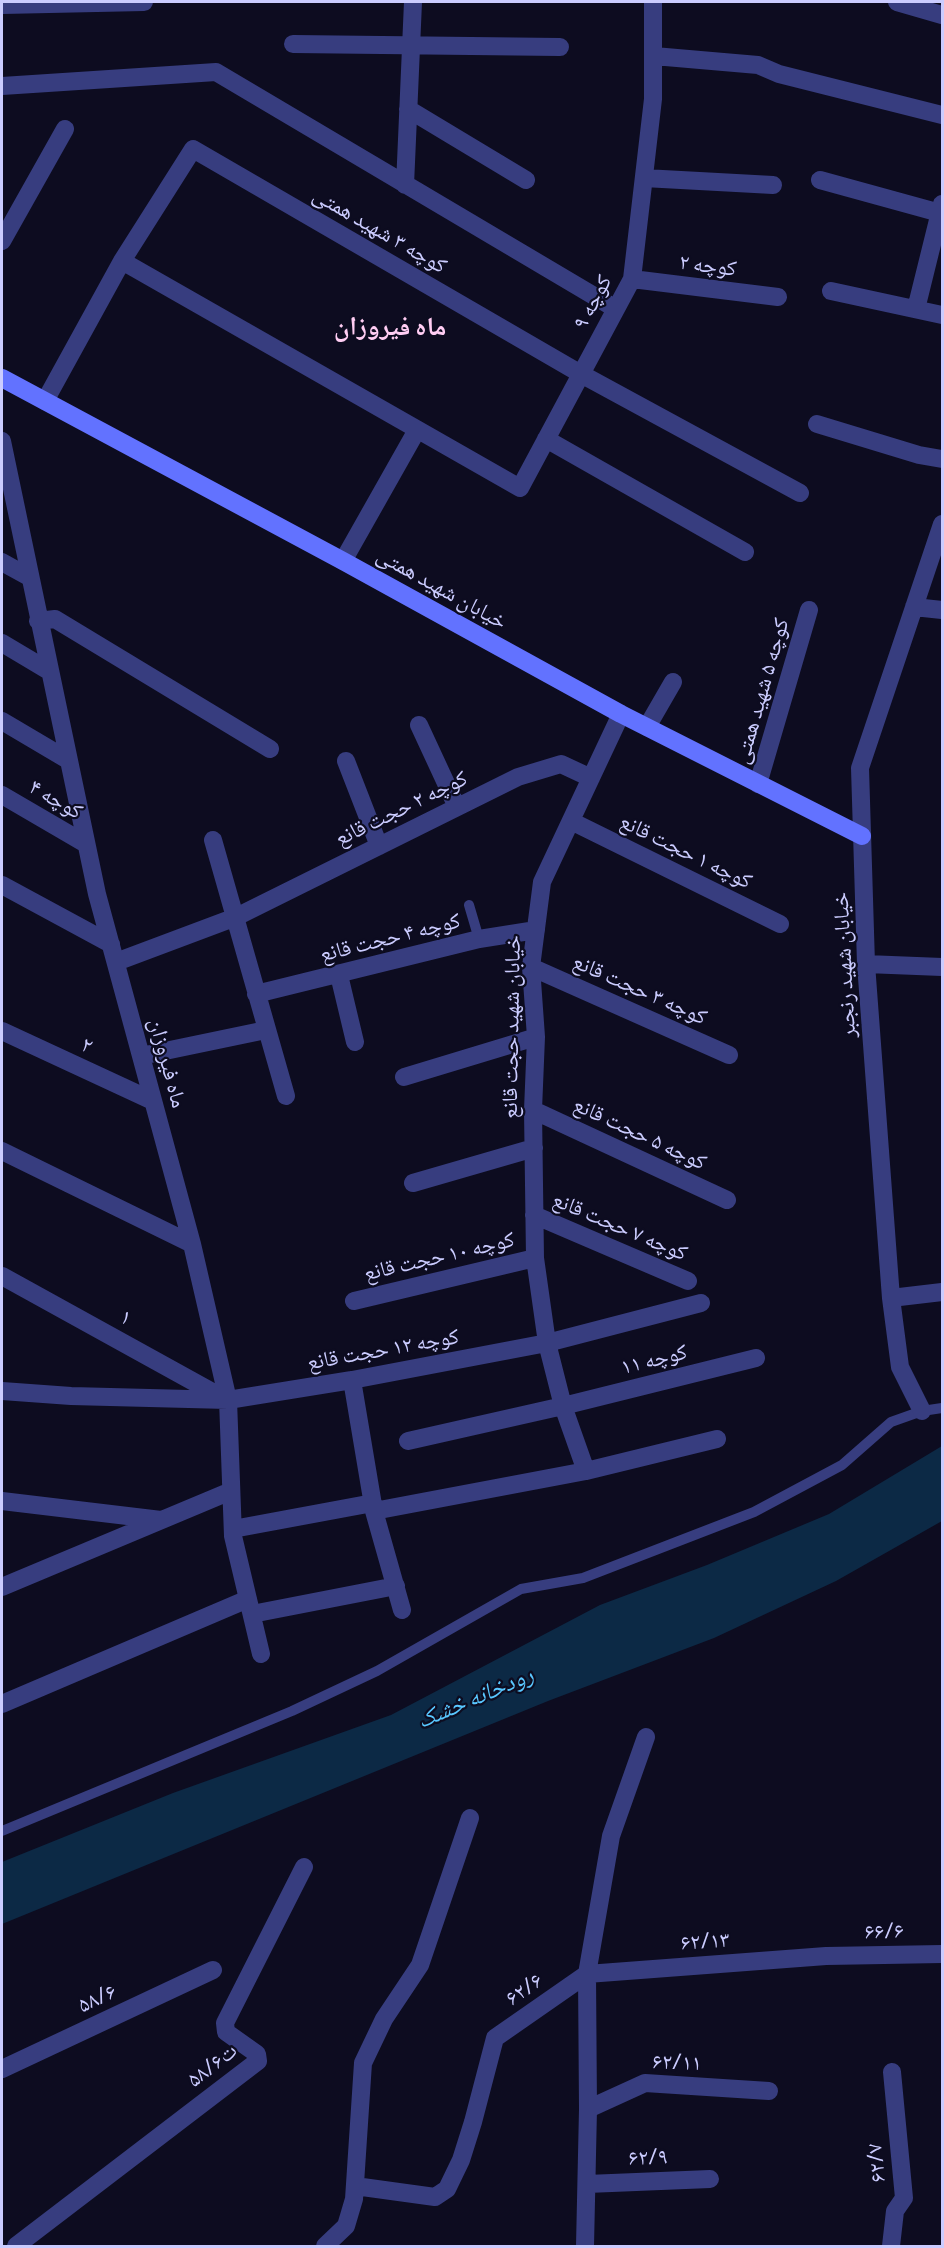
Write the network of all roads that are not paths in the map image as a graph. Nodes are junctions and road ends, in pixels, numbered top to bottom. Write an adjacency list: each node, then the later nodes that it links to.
1 (144, 2): 5 (street)
2 (413, 2): 8 (street)
3 (653, 2): 10 (street, کوچه ۹)
4 (897, 2): 6 (street)
5 (2, 5)
6 (942, 15)
7 (293, 44): 8 (street)
8 (411, 45): 9 (street); 12 (street)
9 (560, 47)
10 (654, 56): 13 (street); 15 (street, کوچه ۹)
11 (2, 86): 18 (street)
12 (408, 109): 16 (street); 18 (street)
13 (942, 114)
14 (65, 129): 21 (street)
15 (644, 178): 19 (street); 23 (street, کوچه ۹)
16 (526, 180)
17 (820, 180): 20 (street)
18 (405, 185): 26 (street)
19 (773, 185)
20 (941, 209): 27 (street)
21 (2, 241)
22 (122, 261): 29 (street, کوچه ۳ شهید همتی); 31 (street, کوچه ۳ شهید همتی); 33 (street, کوچه ۹)
23 (632, 279): 25 (street, کوچه ۲); 26 (street, کوچه ۹)
24 (831, 291): 27 (street)
25 (778, 297)
26 (616, 309): 29 (street, کوچه ۹)
27 (916, 309): 28 (street)
28 (942, 315)
29 (581, 374): 34 (street, کوچه ۹); 38 (street, کوچه ۳ شهید همتی)
30 (2, 379): 31 (street, خیابان شهید همتی)
31 (45, 401): 41 (street, خیابان شهید همتی)
32 (817, 424): 36 (street)
33 (417, 430): 34 (street, کوچه ۹); 41 (street)
34 (546, 439): 40 (street)
35 (2, 441): 37 (street, ماه فیروزان)
36 (942, 459)
37 (5, 474): 43 (street, ماه فیروزان)
38 (800, 493)
39 (942, 524): 44 (street, خیابان شهید رنجبر)
40 (745, 552)
41 (343, 561): 51 (street, خیابان شهید همتی)
42 (2, 562): 43 (street)
43 (29, 577): 47 (street, ماه فیروزان)
44 (914, 607): 46 (street); 63 (street, خیابان شهید رنجبر)
45 (810, 610): 59 (street, کوچه ۵ شهید همتی)
46 (942, 610)
47 (38, 621): 49 (street, ماه فیروزان); 55 (street)
48 (2, 643): 49 (street)
49 (49, 670): 56 (street, ماه فیروزان)
50 (673, 682): 54 (street)
51 (621, 714): 54 (street, خیابان شهید همتی); 58 (street, خیابان شهید حجت قانع)
52 (2, 721): 56 (street)
53 (420, 725): 61 (street)
54 (647, 727): 59 (street, خیابان شهید همتی)
55 (270, 748)
56 (68, 760): 65 (street, ماه فیروزان)
57 (346, 761): 66 (street)
58 (591, 778): 61 (street, کوچه ۲ حجت قانع); 62 (street, خیابان شهید حجت قانع)
59 (758, 784): 63 (street, خیابان شهید همتی)
60 (2, 795): 65 (street, کوچه ۴)
61 (457, 807): 66 (street, کوچه ۲ حجت قانع)
62 (571, 821): 70 (street, کوچه ۱ حجت قانع); 71 (street, خیابان شهید حجت قانع)
63 (862, 836): 75 (street, خیابان شهید رنجبر)
64 (213, 840): 69 (street)
65 (86, 844): 73 (street, ماه فیروزان)
66 (379, 846): 69 (street, کوچه ۲ حجت قانع)
67 (2, 885): 73 (street)
68 (469, 905): 72 (lane)
69 (236, 917): 74 (street, کوچه ۲ حجت قانع); 79 (street)
70 (780, 924)
71 (536, 930): 72 (street, کوچه ۴ حجت قانع); 76 (street, خیابان شهید حجت قانع)
72 (479, 939): 78 (street, کوچه ۴ حجت قانع)
73 (111, 944): 74 (street, ماه فیروزان)
74 (116, 963): 85 (street, ماه فیروزان)
75 (866, 964): 77 (street); 100 (street, خیابان شهید رنجبر)
76 (531, 967): 82 (street, خیابان شهید حجت قانع); 84 (street, کوچه ۳ حجت قانع)
77 (942, 967)
78 (339, 975): 79 (street, کوچه ۴ حجت قانع); 83 (street)
79 (256, 994): 80 (street)
80 (266, 1030): 85 (street); 87 (street)
81 (2, 1031): 88 (street, ۲)
82 (536, 1037): 86 (street); 89 (street, خیابان شهید حجت قانع)
83 (355, 1042)
84 (729, 1055)
85 (141, 1056): 88 (street, ماه فیروزان)
86 (404, 1077)
87 (286, 1096)
88 (153, 1101): 95 (street, ماه فیروزان)
89 (534, 1110): 90 (street, خیابان شهید حجت قانع); 93 (street, کوچه ۵ حجت قانع)
90 (534, 1148): 92 (street); 94 (street, خیابان شهید حجت قانع)
91 (2, 1151): 95 (street)
92 (413, 1183)
93 (727, 1200)
94 (534, 1215): 96 (street, خیابان شهید حجت قانع); 98 (street, کوچه ۷ حجت قانع)
95 (192, 1244): 107 (street, ماه فیروزان)
96 (536, 1258): 101 (street, کوچه ۱۰ حجت قانع); 103 (street, خیابان شهید حجت قانع)
97 (2, 1276): 107 (street, ۱)
98 (688, 1281)
99 (942, 1292): 100 (street)
100 (891, 1298): 110 (street, خیابان شهید رنجبر)
101 (354, 1301)
102 (701, 1303): 103 (street, کوچه ۱۲ حجت قانع)
103 (547, 1343): 105 (street, کوچه ۱۲ حجت قانع); 108 (street, خیابان شهید حجت قانع)
104 (756, 1358): 108 (street, کوچه ۱۱)
105 (352, 1380): 107 (street, کوچه ۱۲ حجت قانع); 116 (street)
106 (2, 1391): 107 (street, کوچه ۱۲ حجت قانع)
107 (228, 1400): 114 (street, ماه فیروزان)
108 (563, 1406): 112 (street, کوچه ۱۱); 113 (street, خیابان شهید حجت قانع)
109 (942, 1408): 110 (lane)
110 (922, 1411): 127 (lane)
111 (717, 1438): 113 (street)
112 (408, 1441)
113 (586, 1471): 116 (street)
114 (231, 1491): 117 (street); 118 (street, ماه فیروزان)
115 (2, 1501): 117 (street)
116 (373, 1507): 118 (street); 119 (street)
117 (161, 1520): 120 (street)
118 (233, 1529): 121 (street, ماه فیروزان)
119 (396, 1586): 121 (street); 122 (street)
120 (2, 1587)
121 (250, 1607): 123 (street, ماه فیروزان); 124 (street)
122 (402, 1610)
123 (261, 1654)
124 (2, 1704)
125 (646, 1737): 132 (street)
126 (470, 1818): 139 (street)
127 (2, 1831)
128 (304, 1867): 140 (street, ۵۸/۶ت)
129 (942, 1954): 130 (street, ۶۶/۶)
130 (826, 1956): 132 (street, ۶۲/۱۳)
131 (213, 1970): 133 (street, ۵۸/۶)
132 (587, 1974): 136 (street); 139 (street, ۶۲/۶)
133 (2, 2069)
134 (892, 2072): 143 (street, ۶۲/۷)
135 (769, 2091): 136 (street, ۶۲/۱۱)
136 (588, 2109): 138 (street)
137 (710, 2179): 138 (street, ۶۲/۹)
138 (587, 2184): 142 (street)
139 (355, 2186): 141 (street)
140 (16, 2247)
141 (326, 2247)
142 (585, 2247)
143 (891, 2247)

